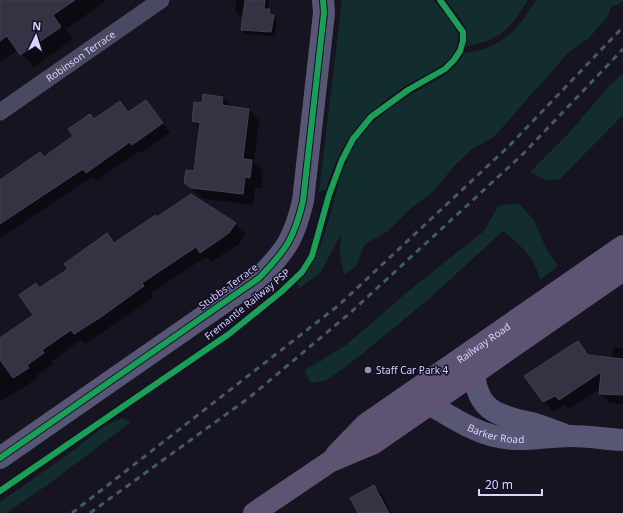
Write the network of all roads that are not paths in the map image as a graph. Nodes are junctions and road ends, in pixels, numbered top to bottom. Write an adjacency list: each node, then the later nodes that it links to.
1 (162, 0): 3 (street, Robinson Terrace)
2 (325, 4): 10 (street, Stubbs Terrace)
3 (0, 112)
4 (623, 246): 11 (main road, Railway Road)
5 (623, 270): 6 (main road, Railway Road)
6 (474, 372): 7 (main road, Railway Road); 8 (street, Barker Road)
7 (428, 404): 8 (street, Barker Road); 11 (main road, Railway Road)
8 (570, 436): 9 (street, Barker Road)
9 (623, 440)
10 (0, 458)
11 (331, 461): 12 (main road, Railway Road)
12 (254, 513)

